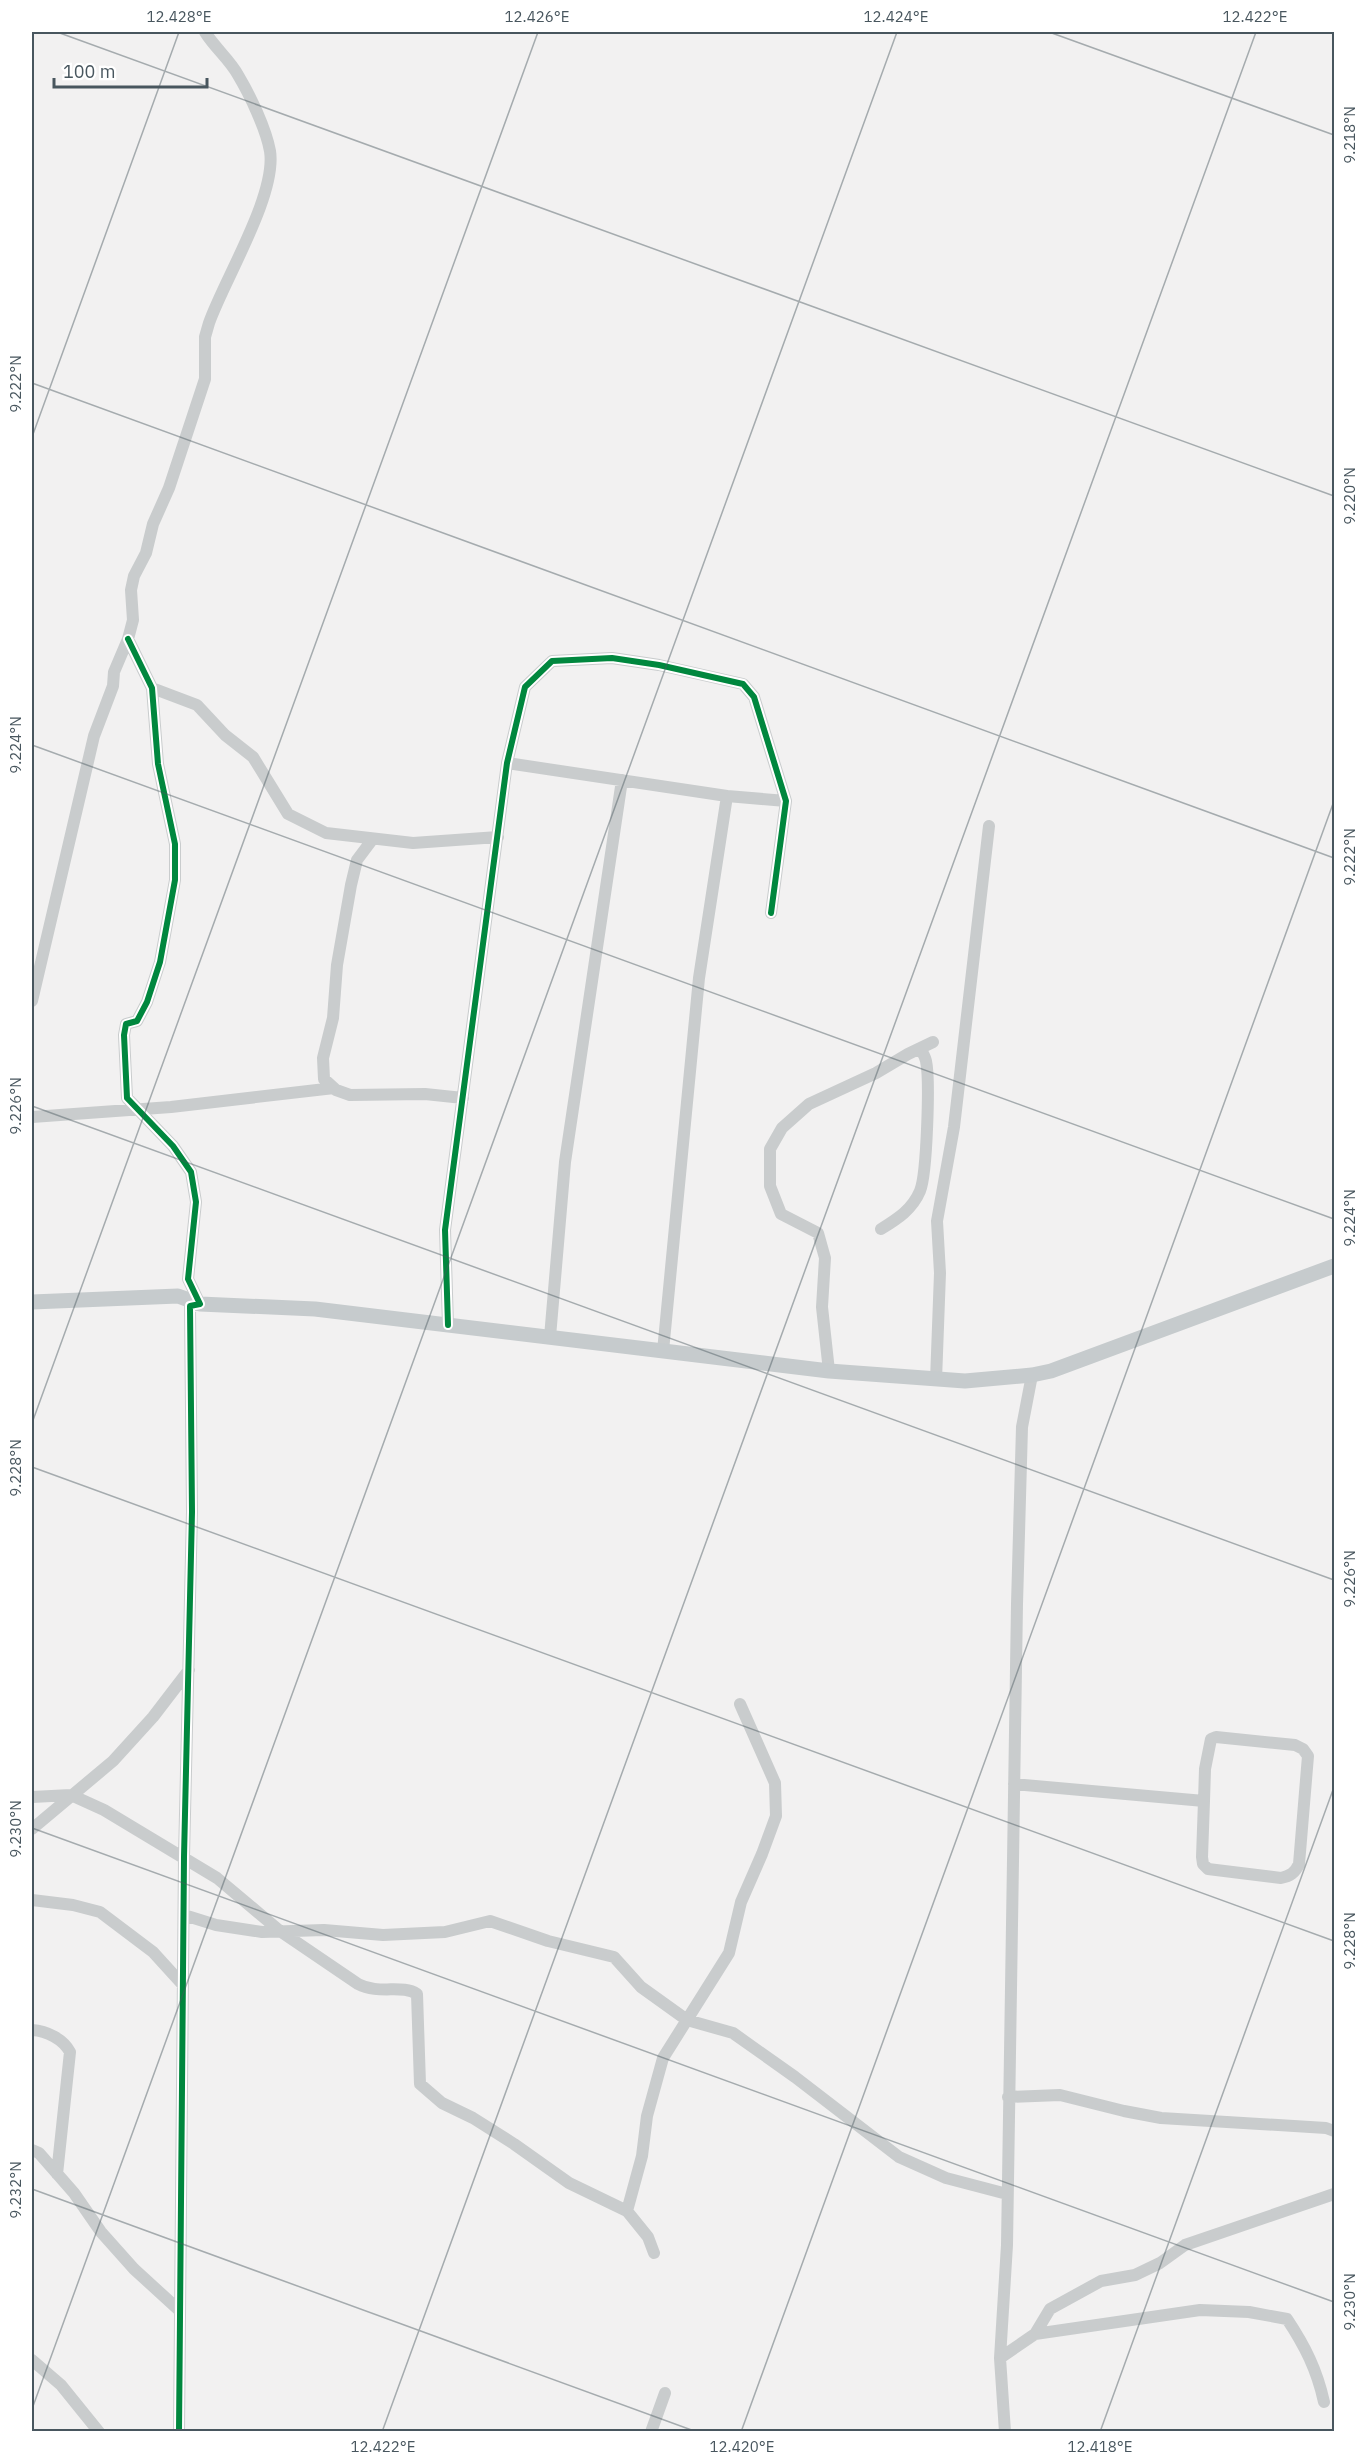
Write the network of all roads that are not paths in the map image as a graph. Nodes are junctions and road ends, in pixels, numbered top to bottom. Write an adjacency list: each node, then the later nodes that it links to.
1 (205, 32): 2 (street)
2 (128, 639): 3 (street); 12 (street)
3 (152, 688): 10 (street); 17 (street)
4 (507, 764): 5 (street); 7 (street); 9 (street)
5 (622, 780): 6 (street); 24 (street)
6 (727, 796): 7 (street); 25 (street)
7 (786, 801): 11 (street)
8 (989, 826): 28 (street)
9 (498, 837): 10 (street); 16 (street)
10 (372, 840): 15 (street)
11 (771, 913)
12 (32, 1000)
13 (933, 1042): 14 (street)
14 (920, 1048): 19 (street); 26 (street)
15 (334, 1088): 16 (street); 17 (street)
16 (463, 1098): 23 (street)
17 (140, 1110): 18 (street); 22 (street)
18 (32, 1117)
19 (881, 1229)
20 (1335, 1266): 27 (main road)
21 (32, 1302): 22 (main road)
22 (200, 1304): 23 (main road); 29 (street)
23 (448, 1325): 24 (main road)
24 (550, 1337): 25 (main road)
25 (663, 1351): 26 (main road)
26 (830, 1371): 28 (main road)
27 (1032, 1375): 28 (main road); 31 (street)
28 (936, 1380)
29 (189, 1670): 32 (street); 36 (street)
30 (740, 1704): 41 (street)
31 (1014, 1784): 34 (street); 43 (street)
32 (71, 1795): 33 (street); 35 (street); 36 (street)
33 (32, 1797)
34 (1204, 1801): 34 (street)
35 (32, 1829)
36 (184, 1857): 38 (street); 39 (street)
37 (32, 1900): 40 (street)
38 (184, 1915): 39 (street); 40 (street)
39 (280, 1931): 41 (street); 49 (street)
40 (183, 1985): 51 (street)
41 (687, 2020): 47 (street); 49 (street)
42 (32, 2030): 46 (street)
43 (1008, 2097): 44 (street); 47 (street)
44 (1335, 2131)
45 (32, 2150): 46 (street)
46 (57, 2174): 51 (street)
47 (1007, 2194): 53 (street)
48 (1335, 2194): 52 (street)
49 (627, 2211): 50 (street)
50 (654, 2253)
51 (180, 2312): 58 (street)
52 (1035, 2334): 53 (street); 56 (street)
53 (1000, 2358): 60 (street)
54 (32, 2360): 57 (street)
55 (664, 2393): 59 (street)
56 (1324, 2402)
57 (99, 2432)
58 (178, 2432)
59 (651, 2432)
60 (1005, 2432)

